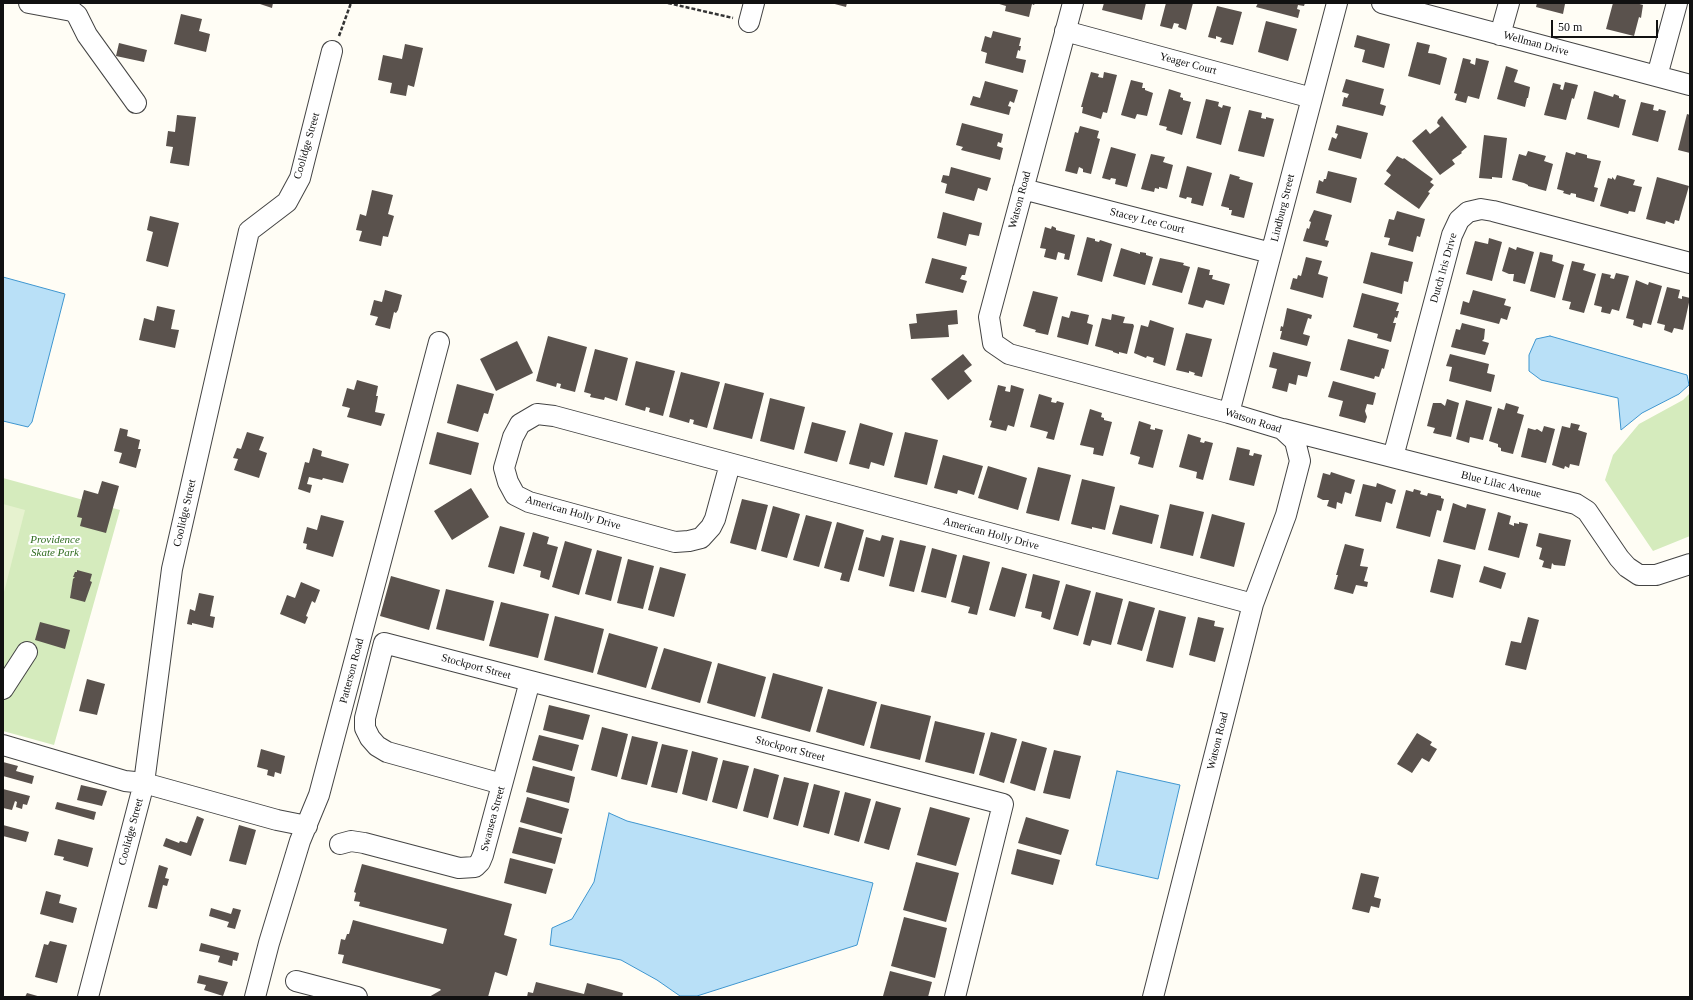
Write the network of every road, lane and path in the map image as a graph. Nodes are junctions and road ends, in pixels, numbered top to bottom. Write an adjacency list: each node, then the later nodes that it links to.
1 (29, 3): 17 (street)
2 (351, 3): 13 (path)
3 (668, 3): 10 (path)
4 (754, 3): 10 (street)
5 (1073, 3): 11 (street, Watson Road)
6 (1336, 3): 16 (street, Lindburg Street)
7 (1382, 3): 12 (street, Wellman Drive)
8 (1509, 3): 12 (street)
9 (1676, 3): 14 (street)
10 (749, 22)
11 (1065, 31): 16 (street, Yeager Court); 18 (street, Watson Road)
12 (1500, 35): 14 (street, Wellman Drive)
13 (332, 51): 32 (street, Coolidge Street)
14 (1657, 76): 15 (street, Wellman Drive)
15 (1690, 85)
16 (1312, 98): 19 (street, Lindburg Street)
17 (136, 103)
18 (1023, 189): 19 (street, Stacey Lee Court); 22 (street, Watson Road)
19 (1272, 253): 22 (street, Lindburg Street)
20 (1690, 263): 24 (street, Dutch Iris Drive)
21 (439, 342): 34 (street, Patterson Road)
22 (1229, 413): 23 (street, Watson Road)
23 (1282, 429): 24 (street, Blue Lilac Avenue); 27 (street, Watson Road)
24 (1393, 457): 26 (street, Blue Lilac Avenue)
25 (730, 464): 25 (street, American Holly Drive); 27 (street, American Holly Drive)
26 (1690, 564)
27 (1253, 604): 41 (street, Watson Road)
28 (27, 652): 30 (street)
29 (530, 681): 33 (street, Swansea Street); 33 (street, Stockport Street); 40 (street, Stockport Street)
30 (3, 689)
31 (3, 745): 32 (street)
32 (144, 783): 34 (street); 37 (street, Coolidge Street)
33 (502, 784): 35 (street, Swansea Street)
34 (307, 826): 38 (street, Patterson Road)
35 (340, 844)
36 (296, 981): 39 (street)
37 (88, 997)
38 (255, 997)
39 (357, 997)
40 (954, 997)
41 (1153, 997)

